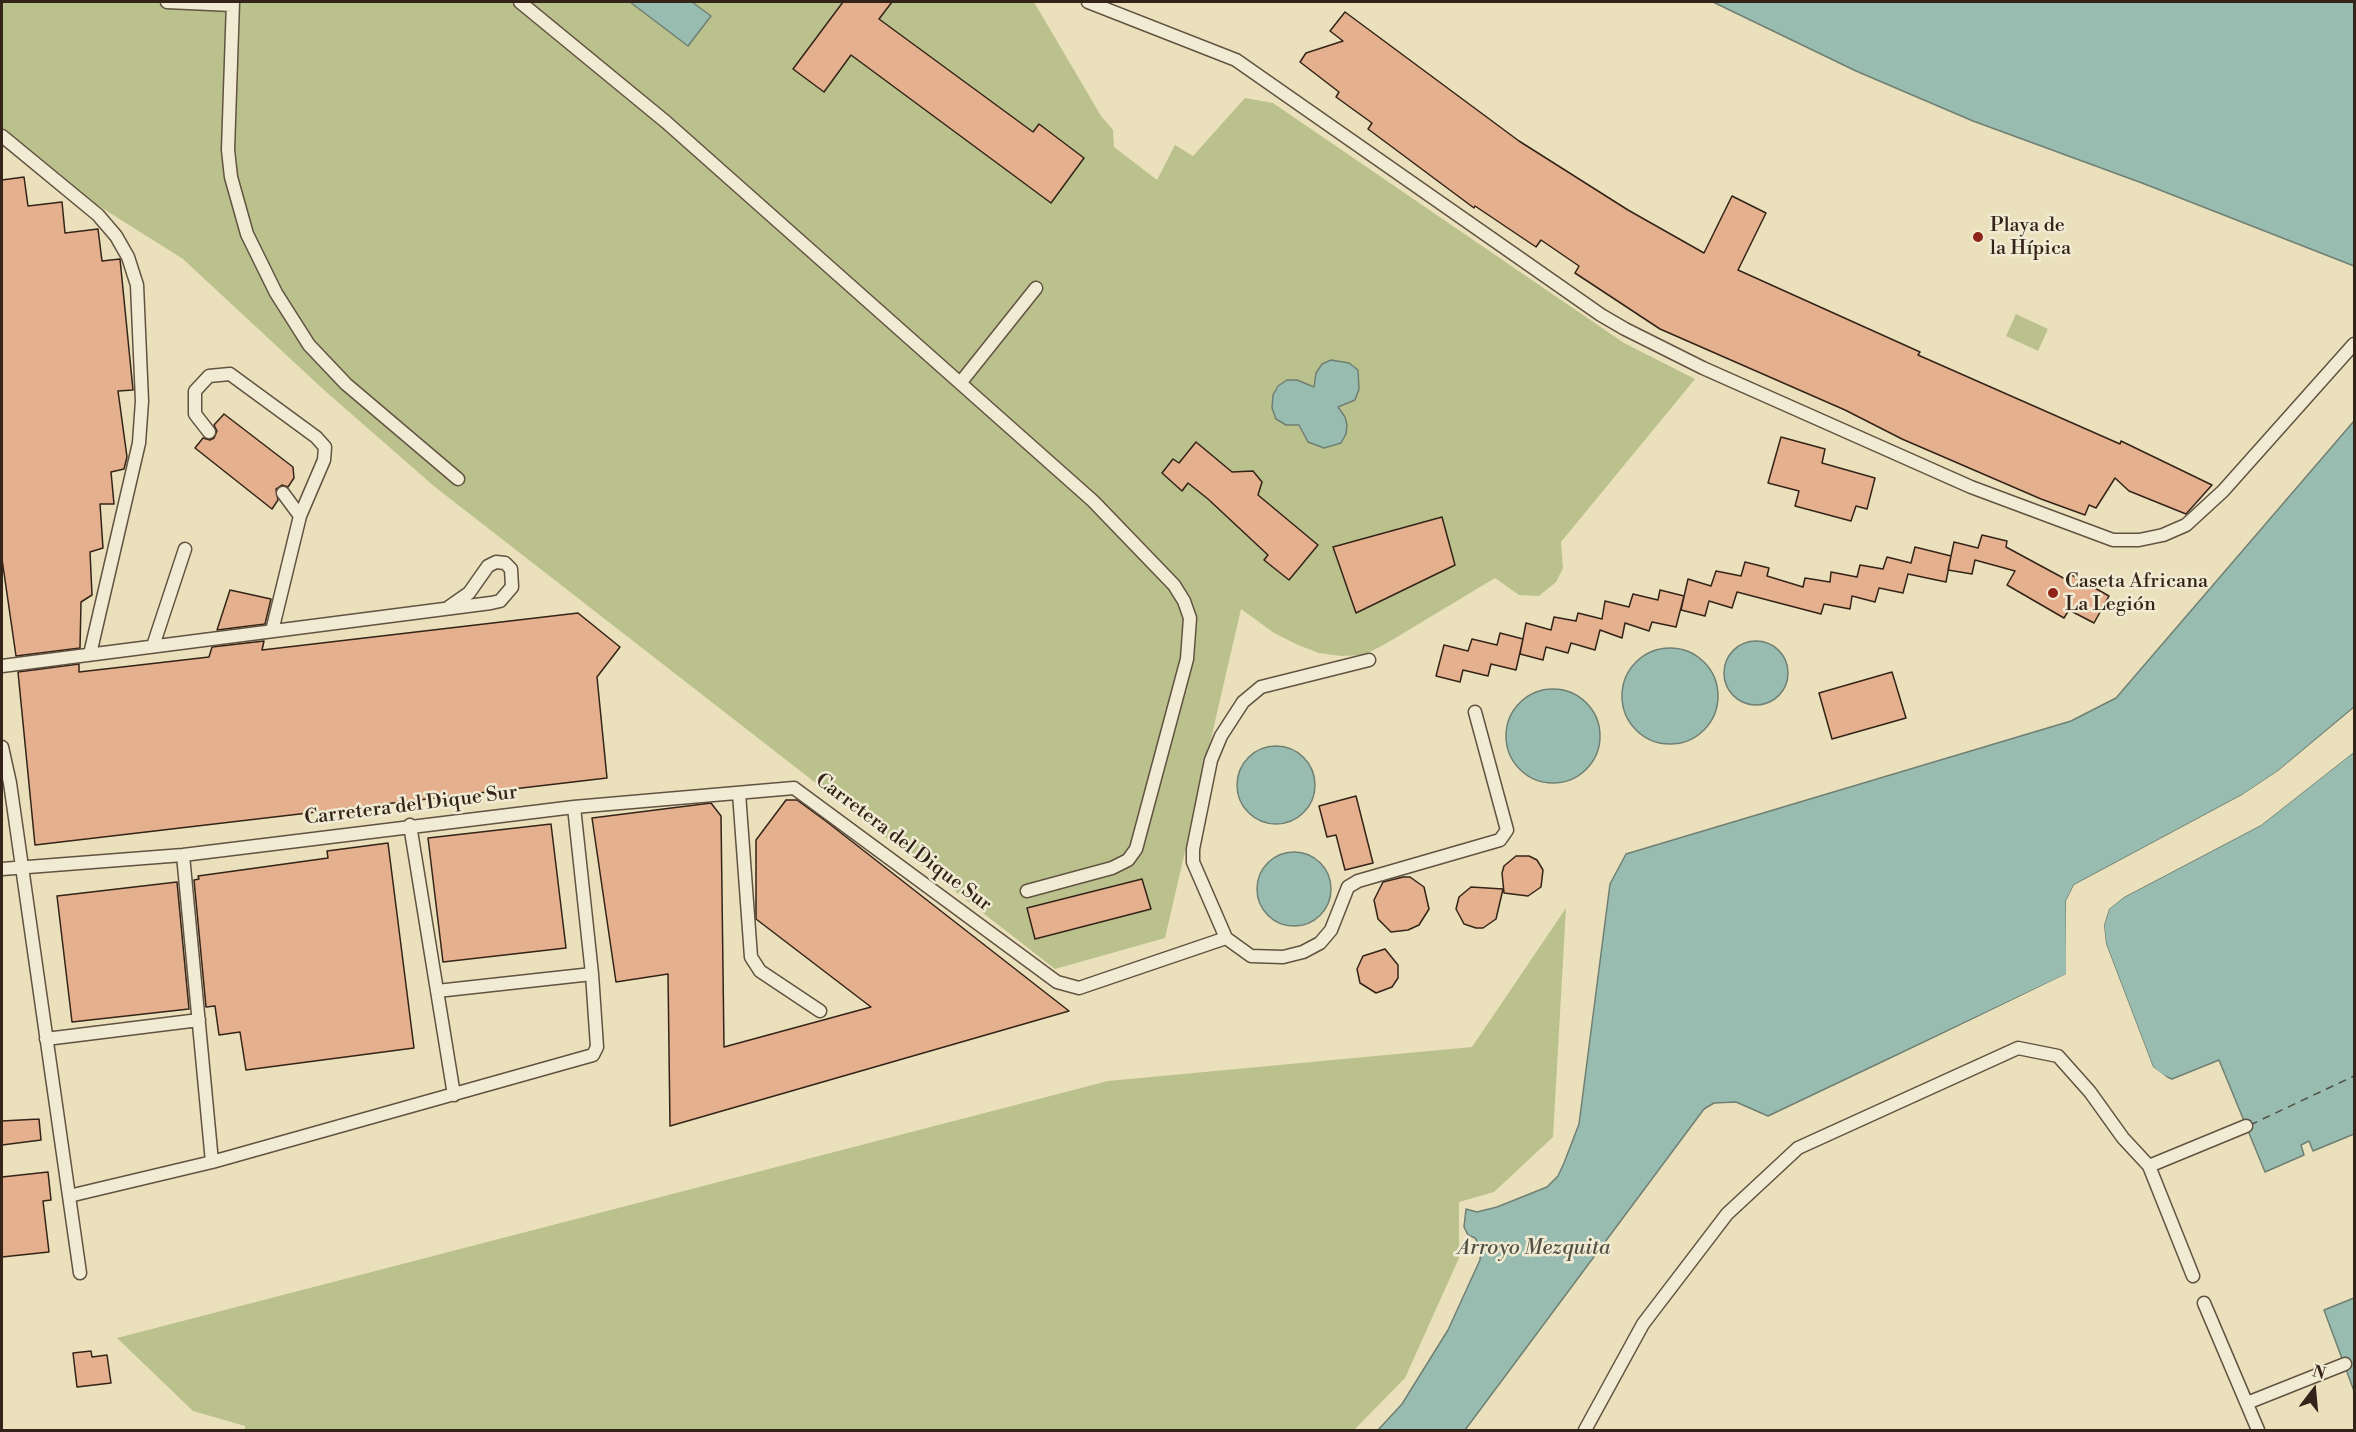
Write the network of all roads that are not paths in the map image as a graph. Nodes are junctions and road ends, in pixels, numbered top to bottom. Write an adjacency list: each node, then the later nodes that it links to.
1 (167, 2): 4 (lane)
2 (520, 2): 8 (lane)
3 (1088, 2): 7 (lane)
4 (232, 3): 10 (lane)
5 (2, 136): 17 (lane)
6 (1036, 288): 8 (lane)
7 (2355, 344)
8 (961, 382): 28 (lane)
9 (209, 432): 12 (lane)
10 (458, 479)
11 (283, 493): 12 (lane)
12 (300, 516): 15 (lane)
13 (185, 549): 16 (lane)
14 (449, 607): 14 (lane); 15 (lane)
15 (272, 631): 16 (lane)
16 (153, 646): 17 (lane)
17 (90, 654): 19 (lane)
18 (1369, 660): 29 (lane)
19 (2, 666)
20 (1475, 712): 29 (lane)
21 (2, 747): 26 (lane)
22 (739, 793): 23 (lane, Carretera del Dique Sur); 29 (lane, Carretera del Dique Sur); 32 (lane)
23 (574, 807): 24 (lane, Carretera del Dique Sur); 30 (lane)
24 (410, 825): 25 (lane, Carretera del Dique Sur); 31 (lane)
25 (183, 855): 26 (lane, Carretera del Dique Sur); 33 (lane)
26 (21, 868): 27 (lane, Carretera del Dique Sur); 34 (lane)
27 (2, 869)
28 (1027, 891)
29 (1226, 938)
30 (592, 974): 31 (lane); 35 (lane)
31 (437, 991): 35 (lane)
32 (820, 1011)
33 (199, 1020): 34 (lane); 37 (lane)
34 (46, 1039): 39 (lane)
35 (454, 1095): 37 (lane)
36 (2246, 1126): 38 (lane)
37 (212, 1162): 39 (lane)
38 (2149, 1166): 41 (lane); 45 (lane)
39 (69, 1196): 40 (lane)
40 (80, 1273)
41 (2193, 1276)
42 (2204, 1303): 44 (lane)
43 (2345, 1364): 44 (lane)
44 (2247, 1403): 46 (lane)
45 (1585, 1431)
46 (2258, 1431)

